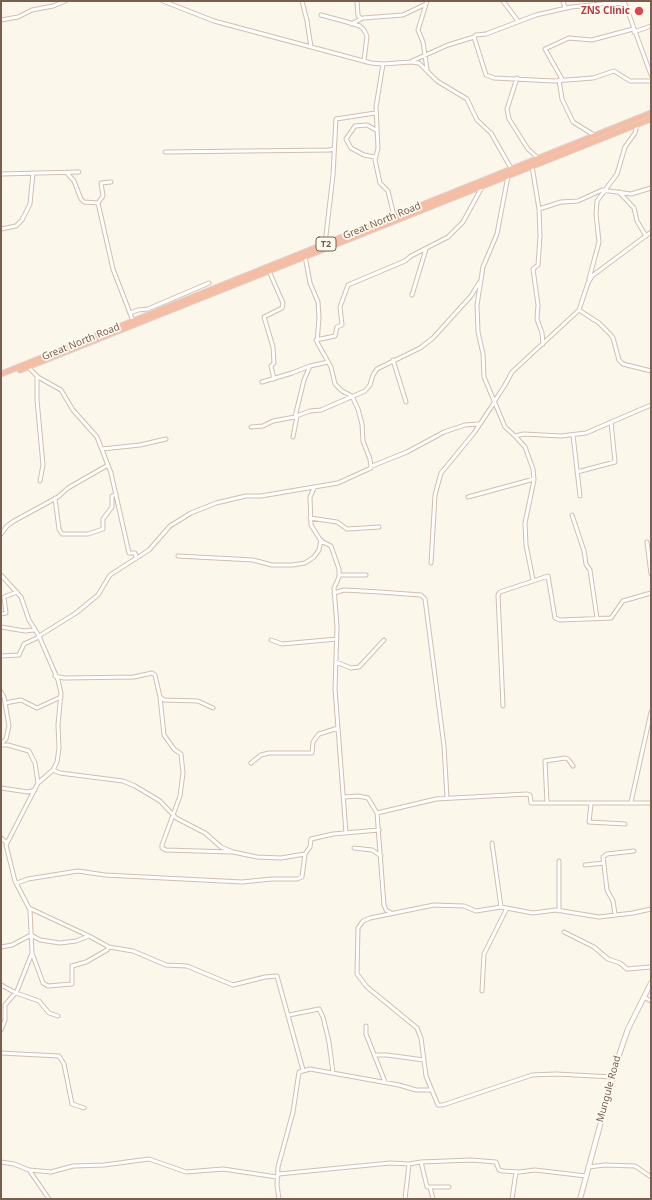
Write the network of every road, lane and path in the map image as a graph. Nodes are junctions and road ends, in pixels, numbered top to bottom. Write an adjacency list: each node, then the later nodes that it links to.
1 (65, 1): 12 (street)
2 (163, 1): 18 (street)
3 (302, 1): 18 (street)
4 (357, 1): 11 (street)
5 (503, 1): 13 (street)
6 (563, 1): 9 (street)
7 (426, 2): 11 (street); 19 (street)
8 (624, 2): 9 (street); 16 (street)
9 (565, 8): 13 (street)
10 (321, 16): 14 (street)
11 (361, 19): 14 (street)
12 (1, 20)
13 (518, 21): 17 (street)
14 (351, 24): 20 (street)
15 (651, 26): 16 (street)
16 (634, 31): 24 (street); 26 (street)
17 (474, 37): 19 (street); 25 (street)
18 (311, 47): 20 (street)
19 (424, 55): 21 (street); 23 (street)
20 (364, 61): 22 (street)
21 (410, 62): 22 (street); 23 (street)
22 (383, 64): 28 (street)
23 (427, 70): 42 (street)
24 (651, 75)
25 (517, 78): 26 (street); 37 (street)
26 (561, 80): 27 (street); 33 (street)
27 (651, 81)
28 (375, 113): 32 (street); 34 (street)
29 (651, 113): 33 (highway, Great North Road / T2)
30 (651, 119): 31 (highway, Great North Road / T2)
31 (637, 124): 38 (highway, Great North Road / T2); 47 (street)
32 (376, 130): 36 (street); 36 (street)
33 (595, 136): 37 (highway, Great North Road / T2)
34 (334, 149): 35 (street); 55 (street)
35 (165, 152)
36 (375, 157): 51 (street)
37 (538, 158): 42 (highway, Great North Road / T2)
38 (532, 166): 42 (highway, Great North Road / T2); 50 (street)
39 (79, 172): 41 (street)
40 (33, 173): 41 (street); 43 (street); 52 (street)
41 (67, 173): 49 (street)
42 (511, 173): 45 (highway, Great North Road / T2); 51 (highway, Great North Road / T2); 60 (street)
43 (1, 174)
44 (111, 182): 49 (street)
45 (482, 186): 56 (street); 57 (highway, Great North Road / T2)
46 (651, 188): 48 (street)
47 (606, 189): 48 (street); 50 (street); 59 (street)
48 (619, 192): 54 (street)
49 (98, 203): 64 (street)
50 (539, 209): 67 (street)
51 (394, 216): 55 (highway, Great North Road / T2)
52 (1, 229)
53 (651, 233): 54 (street)
54 (646, 236): 59 (street)
55 (325, 244): 57 (highway, Great North Road / T2)
56 (426, 249): 62 (street); 66 (street)
57 (305, 255): 58 (highway, Great North Road / T2); 65 (highway, Great North Road / T2); 66 (street)
58 (269, 271): 65 (highway, Great North Road / T2); 76 (street)
59 (589, 279): 63 (street)
60 (479, 282): 68 (street); 80 (street)
61 (209, 283): 64 (street)
62 (412, 295)
63 (579, 310): 67 (street); 72 (street)
64 (130, 313): 65 (street)
65 (133, 323): 70 (highway, Great North Road / T2)
66 (316, 340): 69 (street)
67 (543, 344): 80 (street)
68 (393, 360): 78 (street); 79 (street)
69 (328, 362): 71 (street); 78 (street)
70 (27, 366): 73 (highway, Great North Road / T2); 74 (street); 75 (highway, Great North Road / T2)
71 (310, 366): 76 (street); 82 (street)
72 (651, 371)
73 (1, 374)
74 (37, 376): 92 (street); 97 (street)
75 (1, 377)
76 (274, 378): 77 (street)
77 (262, 382)
78 (352, 396): 82 (street); 94 (street)
79 (406, 402)
80 (494, 403): 84 (street); 87 (street)
81 (651, 405): 83 (street)
82 (297, 416): 85 (street); 89 (street)
83 (611, 422): 86 (street); 95 (street)
84 (479, 424): 94 (street); 111 (street)
85 (251, 427)
86 (573, 435): 88 (street); 91 (street)
87 (515, 436): 88 (street); 96 (street)
88 (565, 436): 91 (street)
89 (292, 437)
90 (166, 439): 92 (street)
91 (572, 441): 95 (street)
92 (102, 448): 93 (street)
93 (108, 465): 99 (street); 102 (street)
94 (372, 466): 98 (street)
95 (577, 472): 100 (street)
96 (534, 479): 101 (street); 116 (street)
97 (40, 481)
98 (314, 488): 104 (street); 110 (street)
99 (116, 494): 102 (street); 110 (street)
100 (580, 496)
101 (468, 497)
102 (55, 498): 106 (street)
103 (572, 515): 121 (street)
104 (310, 518): 105 (street); 107 (street)
105 (379, 527)
106 (1, 534)
107 (321, 540): 109 (street); 114 (street)
108 (647, 542): 112 (street)
109 (178, 556)
110 (136, 557): 124 (street)
111 (431, 563)
112 (651, 574)
113 (1, 575): 117 (street)
114 (339, 575): 115 (street); 118 (street)
115 (366, 575)
116 (533, 580): 121 (street); 135 (street)
117 (17, 592): 120 (street); 123 (street)
118 (334, 593): 125 (street); 146 (street)
119 (651, 593): 121 (street)
120 (1, 614)
121 (597, 618)
122 (1, 626): 123 (street)
123 (34, 630): 124 (street)
124 (39, 637): 128 (street); 130 (street)
125 (337, 639): 126 (street); 129 (street)
126 (271, 640)
127 (384, 640): 129 (street)
128 (1, 656)
129 (336, 662): 138 (street)
130 (55, 676): 132 (street); 133 (street)
131 (1, 692): 134 (street)
132 (61, 697): 134 (street); 141 (street)
133 (160, 697): 136 (street); 152 (street)
134 (6, 703): 142 (street)
135 (503, 706)
136 (213, 708)
137 (651, 712): 147 (street)
138 (338, 728): 139 (street); 145 (street)
139 (251, 762)
140 (573, 766): 148 (street)
141 (53, 770): 142 (street); 152 (street)
142 (38, 783): 144 (street)
143 (1, 788): 144 (street)
144 (35, 790): 157 (street)
145 (344, 797): 151 (street); 155 (street)
146 (447, 798): 148 (street); 151 (street)
147 (631, 802): 149 (street); 150 (street)
148 (547, 803): 150 (street)
149 (651, 803)
150 (590, 804): 153 (street)
151 (377, 813): 154 (street)
152 (174, 814): 161 (street); 161 (street)
153 (625, 824)
154 (379, 830): 155 (street); 163 (street)
155 (346, 832): 162 (street)
156 (1, 838): 157 (street)
157 (7, 843): 167 (street)
158 (492, 843): 168 (street)
159 (354, 848): 163 (street)
160 (634, 851): 165 (street)
161 (233, 852): 162 (street)
162 (305, 854): 167 (street)
163 (381, 856): 173 (street)
164 (559, 861): 172 (street)
165 (604, 863): 166 (street); 174 (street)
166 (585, 865)
167 (17, 883): 169 (street)
168 (501, 907): 170 (street); 173 (street)
169 (29, 908): 176 (street); 177 (street)
170 (507, 908): 172 (street); 184 (street)
171 (651, 909): 174 (street)
172 (559, 911): 174 (street)
173 (392, 913): 194 (street)
174 (615, 914)
175 (564, 932): 181 (street)
176 (31, 935): 177 (street); 178 (street); 180 (street)
177 (89, 936): 179 (street)
178 (1, 947)
179 (109, 947): 180 (street); 188 (street)
180 (32, 953): 185 (street)
181 (651, 967)
182 (651, 983): 186 (street, Mungule Road)
183 (1, 986): 185 (street)
184 (482, 991)
185 (16, 993): 189 (street); 191 (street)
186 (644, 996): 187 (street); 197 (street, Mungule Road)
187 (651, 1000)
188 (289, 1015): 195 (street); 196 (street)
189 (58, 1016)
190 (366, 1026): 193 (street)
191 (1, 1030)
192 (1, 1053): 200 (street)
193 (374, 1055): 194 (street); 198 (street)
194 (424, 1060): 199 (street)
195 (303, 1070): 196 (street); 207 (street)
196 (333, 1073): 198 (street)
197 (613, 1077): 199 (street); 204 (street, Mungule Road)
198 (385, 1082): 199 (street)
199 (431, 1090)
200 (84, 1108)
201 (1, 1162): 205 (street)
202 (421, 1162): 203 (street); 206 (street); 210 (street)
203 (409, 1164): 207 (street); 214 (street)
204 (588, 1167): 208 (street, Mungule Road); 209 (street)
205 (29, 1170): 207 (street); 212 (street)
206 (516, 1172): 208 (street); 216 (street)
207 (277, 1176): 213 (street)
208 (586, 1176): 217 (street, Mungule Road)
209 (651, 1177)
210 (430, 1187): 211 (street); 215 (street)
211 (449, 1187)
212 (49, 1199)
213 (279, 1199)
214 (405, 1199)
215 (433, 1199)
216 (512, 1199)
217 (580, 1199)

